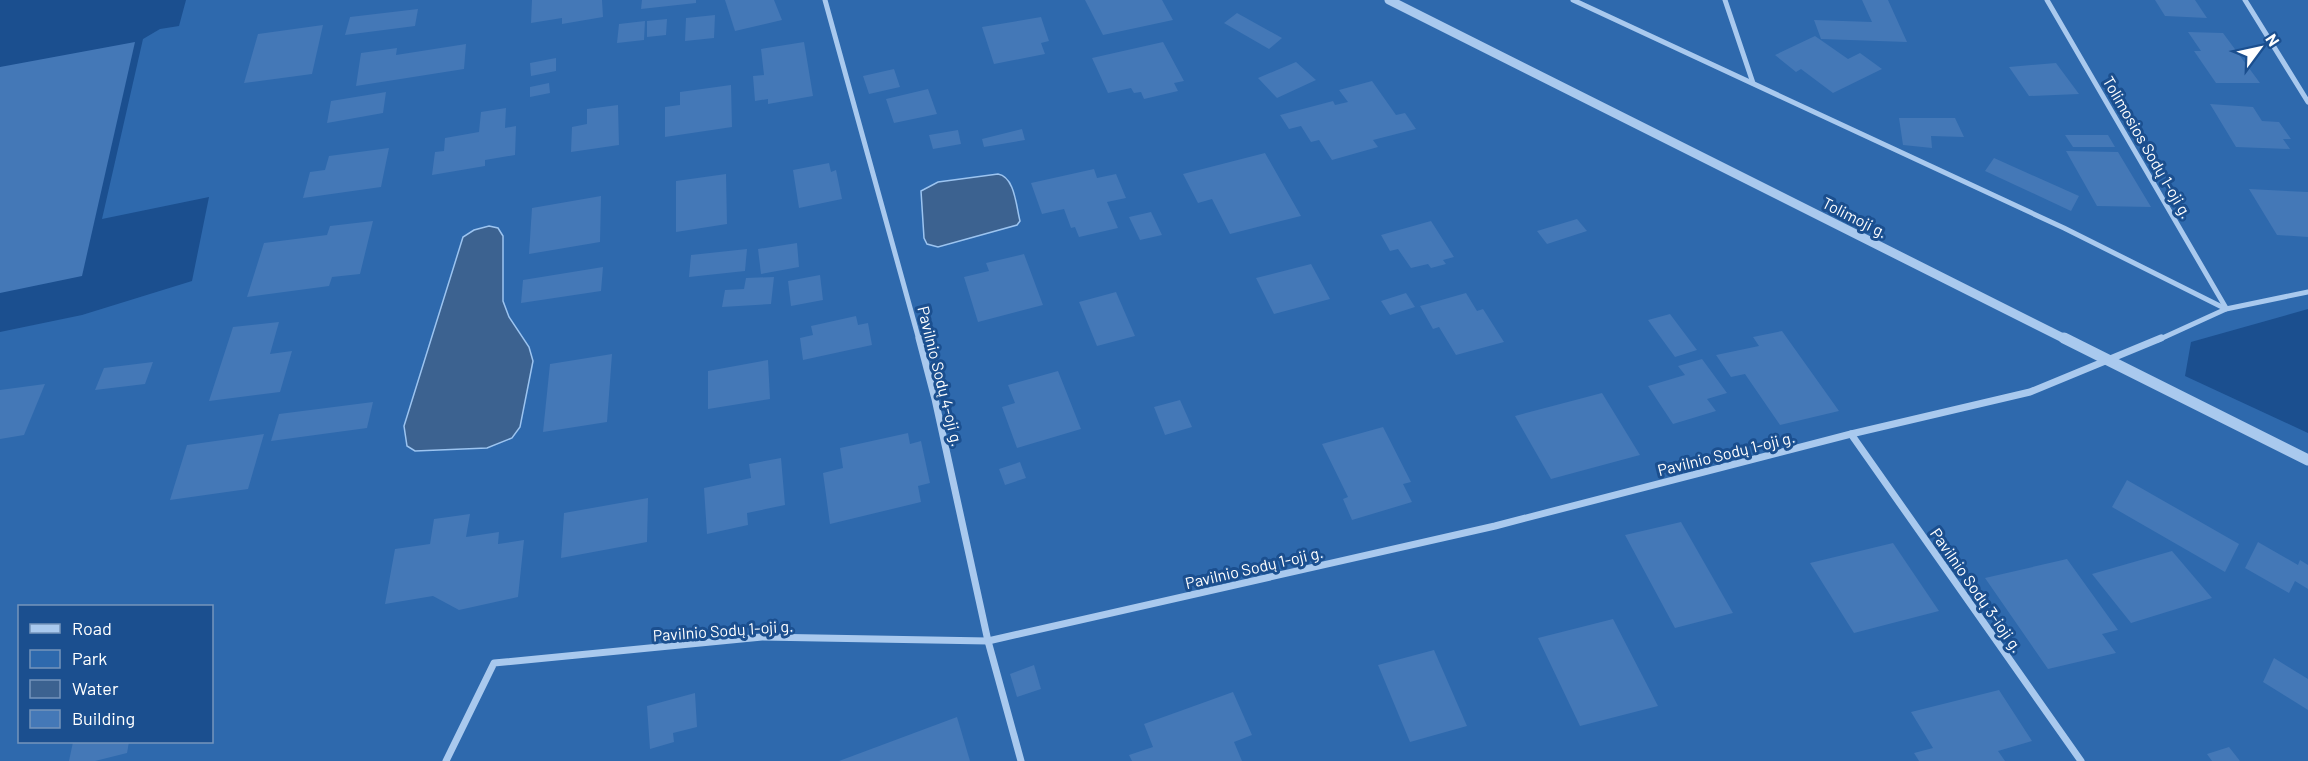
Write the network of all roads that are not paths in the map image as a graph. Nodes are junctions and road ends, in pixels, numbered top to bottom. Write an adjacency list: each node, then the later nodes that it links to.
1 (825, 0): 14 (street, Pavilnio Sodų 4-oji g.)
2 (1389, 0): 11 (street, Tolimoji g.)
3 (1573, 0): 7 (street)
4 (1725, 0): 7 (street)
5 (2047, 0): 10 (street, Tolimosios Sodų 1-oji g.)
6 (2245, 0): 8 (street)
7 (1753, 83): 10 (street)
8 (2308, 102)
9 (2308, 292): 10 (street, Pavilnio Sodų 1-oji g.)
10 (2226, 309): 11 (street, Pavilnio Sodų 1-oji g.)
11 (2108, 362): 12 (street, Pavilnio Sodų 1-oji g.); 13 (street, Tolimoji g.)
12 (1851, 434): 14 (street, Pavilnio Sodų 1-oji g.); 17 (street, Pavilnio Sodų 3-ioji g.)
13 (2308, 460)
14 (988, 641): 15 (street, Pavilnio Sodų 1-oji g.); 16 (street, Pavilnio Sodų 4-oji g.)
15 (446, 761)
16 (1021, 761)
17 (2081, 761)

